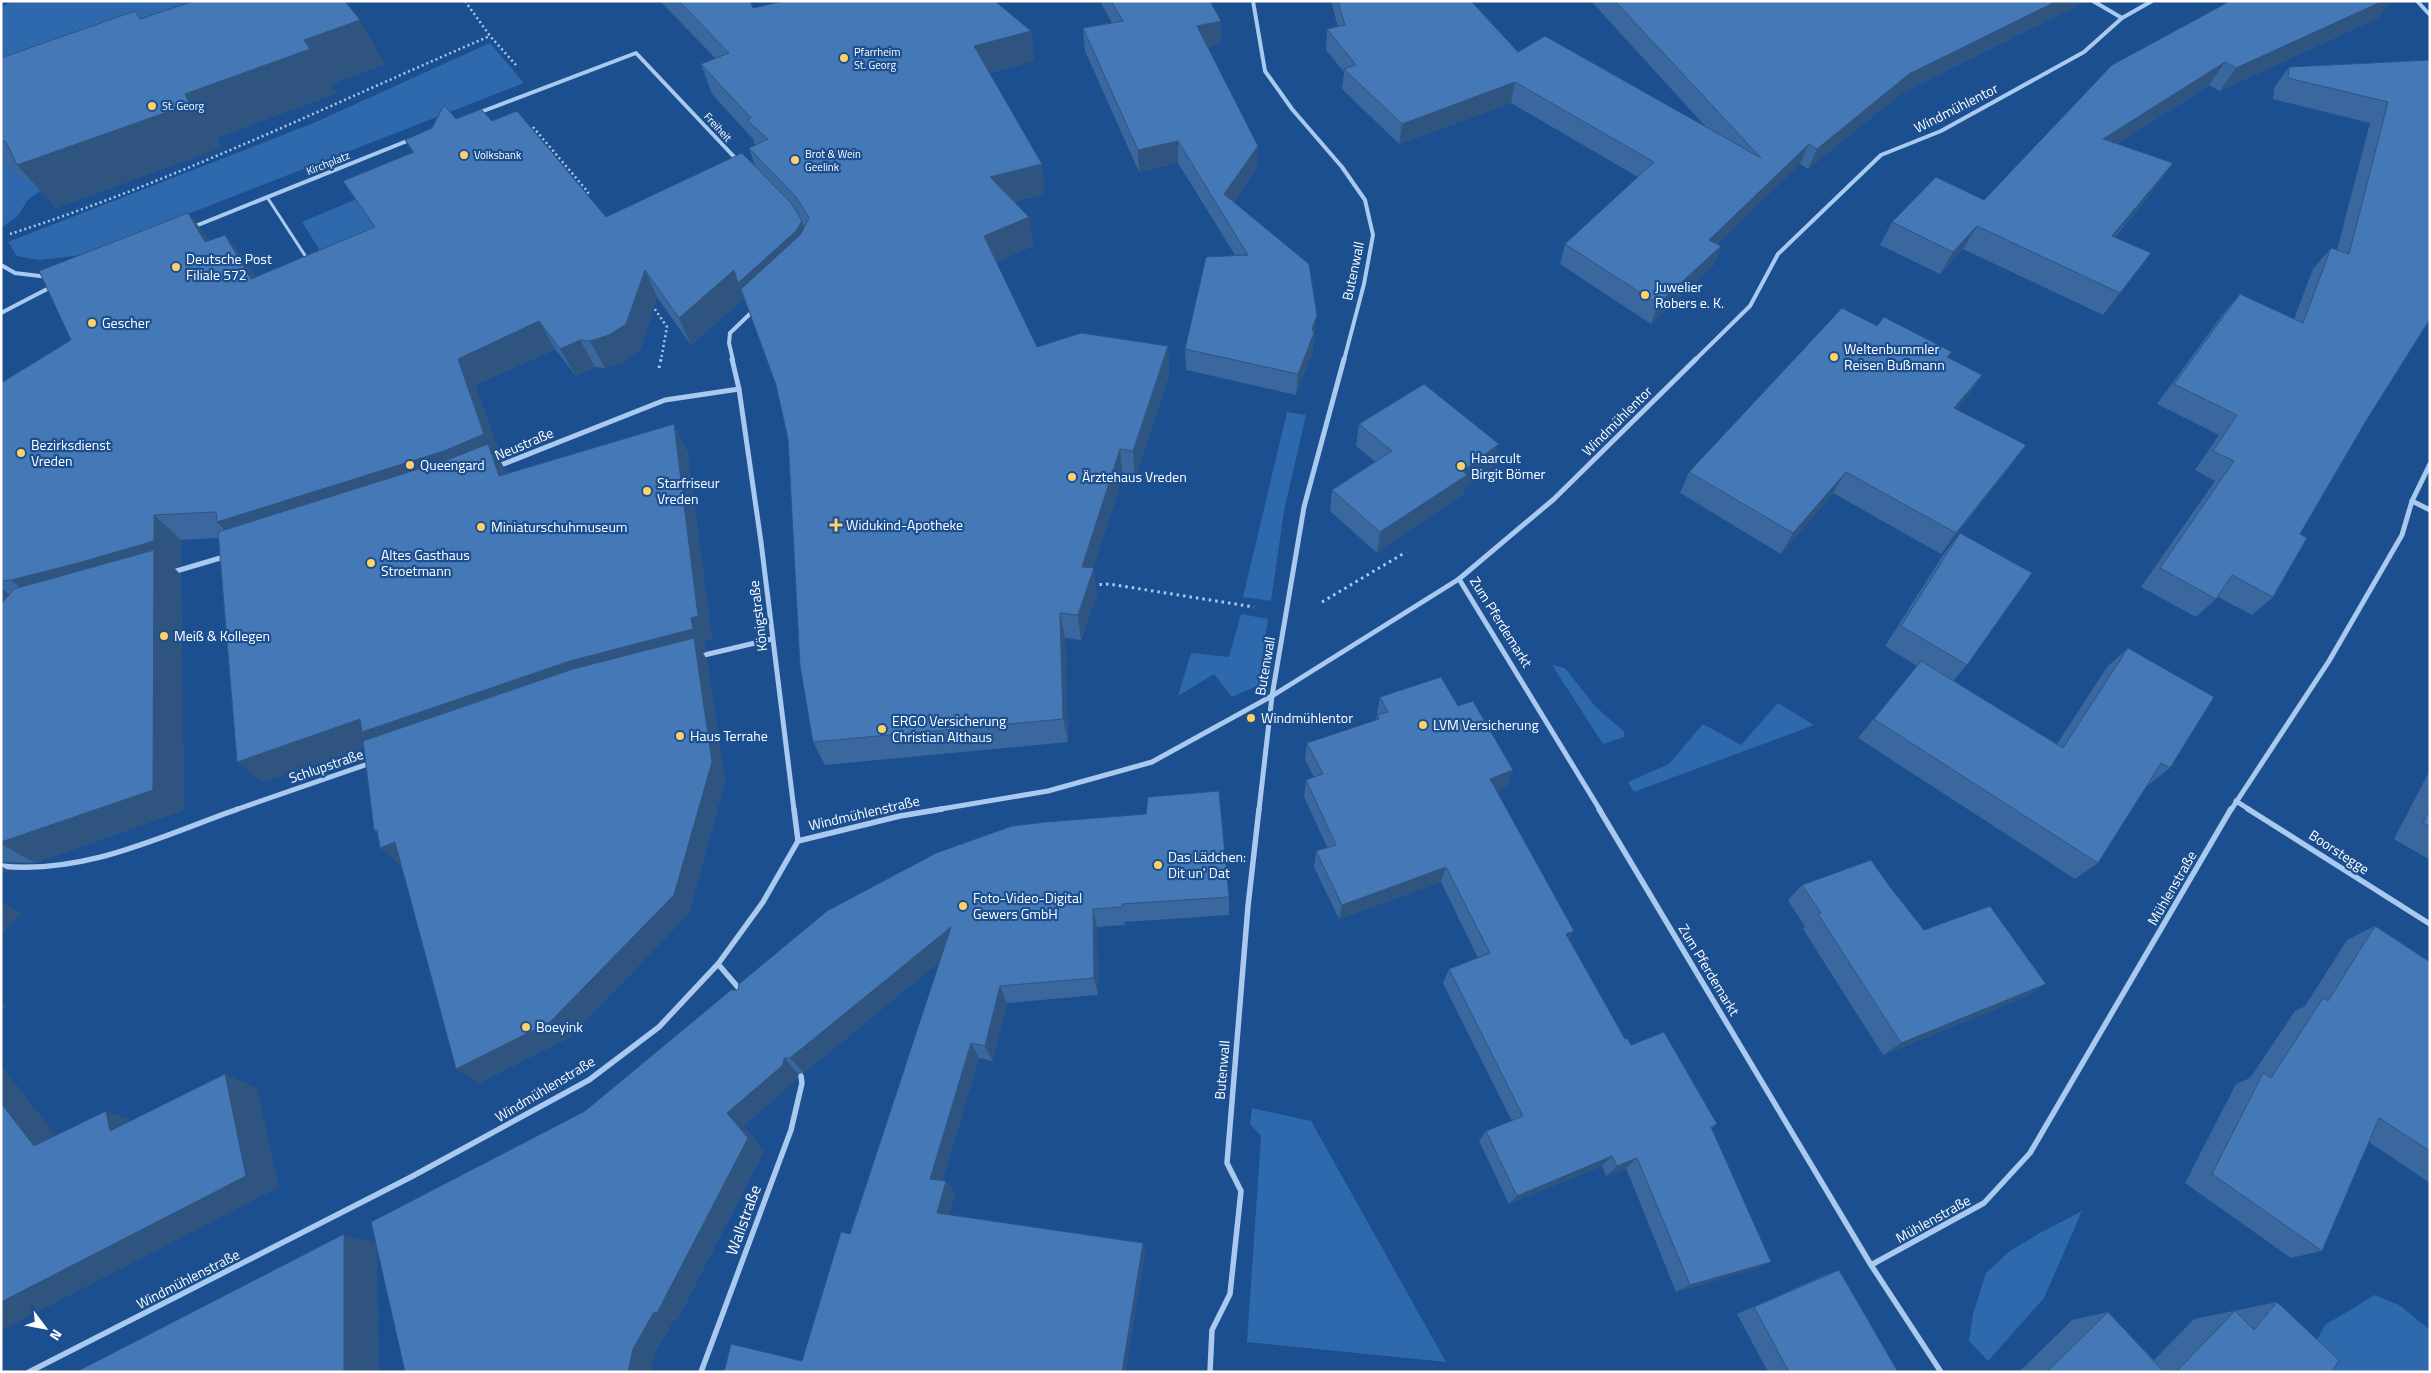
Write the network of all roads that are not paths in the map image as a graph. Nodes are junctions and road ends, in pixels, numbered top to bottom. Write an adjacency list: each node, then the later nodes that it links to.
1 (1253, 1): 28 (street, Butenwall)
2 (2093, 1): 6 (street)
3 (2152, 1): 6 (street, Windmühlentor)
4 (2417, 1): 5 (street)
5 (2430, 15)
6 (2122, 18): 25 (street, Windmühlentor)
7 (473, 114): 9 (street, Freiheit)
8 (419, 136): 10 (street, Kirchplatz)
9 (742, 165)
10 (267, 196): 11 (street, Kirchplatz); 13 (lane)
11 (186, 229)
12 (1, 265): 14 (street)
13 (313, 268)
14 (55, 277)
15 (56, 284): 17 (street)
16 (760, 305): 18 (street, Königstraße)
17 (1, 313)
18 (740, 389): 20 (street, Neustraße); 26 (street, Königstraße)
19 (2430, 464): 21 (street, Mühlenstraße)
20 (491, 470)
21 (2412, 501): 22 (street); 31 (street, Mühlenstraße)
22 (2430, 510)
23 (230, 555): 24 (street)
24 (165, 575)
25 (1459, 579): 28 (street, Windmühlentor); 38 (street, Zum Pferdemarkt)
26 (772, 639): 27 (street); 32 (street, Königstraße)
27 (695, 658)
28 (1272, 696): 30 (street, Windmühlentor); 41 (street, Butenwall)
29 (375, 761): 33 (street, Schlupstraße)
30 (1048, 791): 32 (street, Windmühlenstraße)
31 (2236, 801): 34 (street, Boorstegge); 38 (street, Mühlenstraße)
32 (798, 841): 35 (street, Windmühlenstraße)
33 (1, 866)
34 (2430, 924)
35 (718, 964): 36 (street); 39 (street, Windmühlenstraße)
36 (745, 996)
37 (800, 1076): 40 (street, Wallstraße)
38 (1870, 1265): 42 (street, Zum Pferdemarkt)
39 (29, 1372)
40 (701, 1372)
41 (1210, 1372)
42 (1941, 1372)

